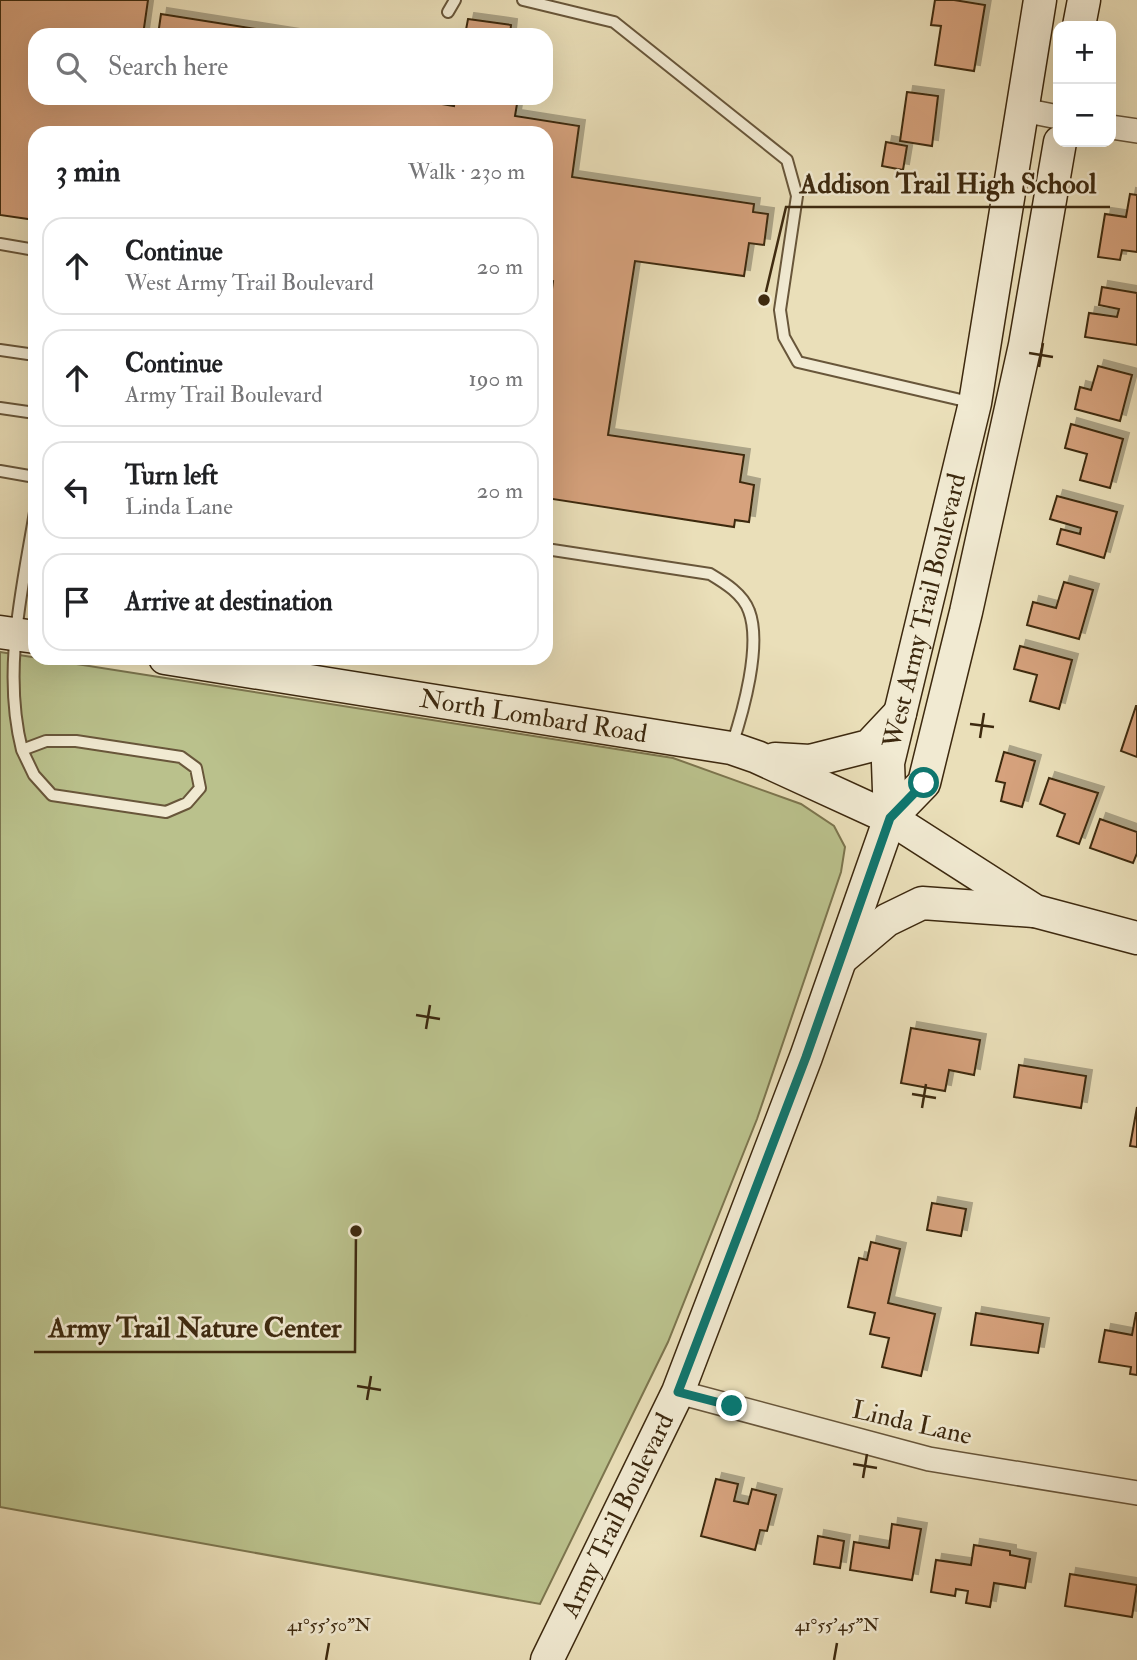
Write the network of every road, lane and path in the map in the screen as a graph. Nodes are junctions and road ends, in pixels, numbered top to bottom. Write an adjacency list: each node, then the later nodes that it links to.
1 (455, 0): 5 (lane)
2 (523, 0): 16 (lane)
3 (1040, 0): 7 (main road, West Army Trail Boulevard)
4 (1084, 0): 6 (main road)
5 (448, 12)
6 (1080, 21)
7 (1023, 110): 8 (street); 16 (main road, West Army Trail Boulevard)
8 (1053, 116)
9 (1116, 128): 10 (street)
10 (1137, 131)
11 (1059, 147): 19 (main road, West Army Trail Boulevard)
12 (0, 244): 13 (lane)
13 (28, 249)
14 (0, 350): 15 (lane)
15 (28, 354)
16 (975, 403): 19 (main road); 26 (main road, West Army Trail Boulevard)
17 (0, 409): 18 (lane)
18 (28, 412)
19 (1010, 413): 29 (main road, West Army Trail Boulevard)
20 (0, 471): 21 (lane)
21 (28, 476)
22 (553, 550): 28 (lane)
23 (28, 560): 24 (lane)
24 (17, 635): 27 (lane)
25 (208, 665): 28 (main road, North Lombard Road)
26 (901, 712): 28 (main road); 29 (main road, West Army Trail Boulevard)
27 (22, 750): 27 (lane)
28 (744, 752): 29 (main road, North Lombard Road)
29 (890, 818): 30 (main road, North Lombard Road); 32 (main road, Army Trail Boulevard)
30 (1035, 911): 31 (main road); 32 (main road)
31 (1137, 938)
32 (841, 959): 33 (main road, Army Trail Boulevard)
33 (678, 1392): 34 (street, Linda Lane); 35 (main road, Army Trail Boulevard)
34 (1137, 1493)
35 (547, 1660)

